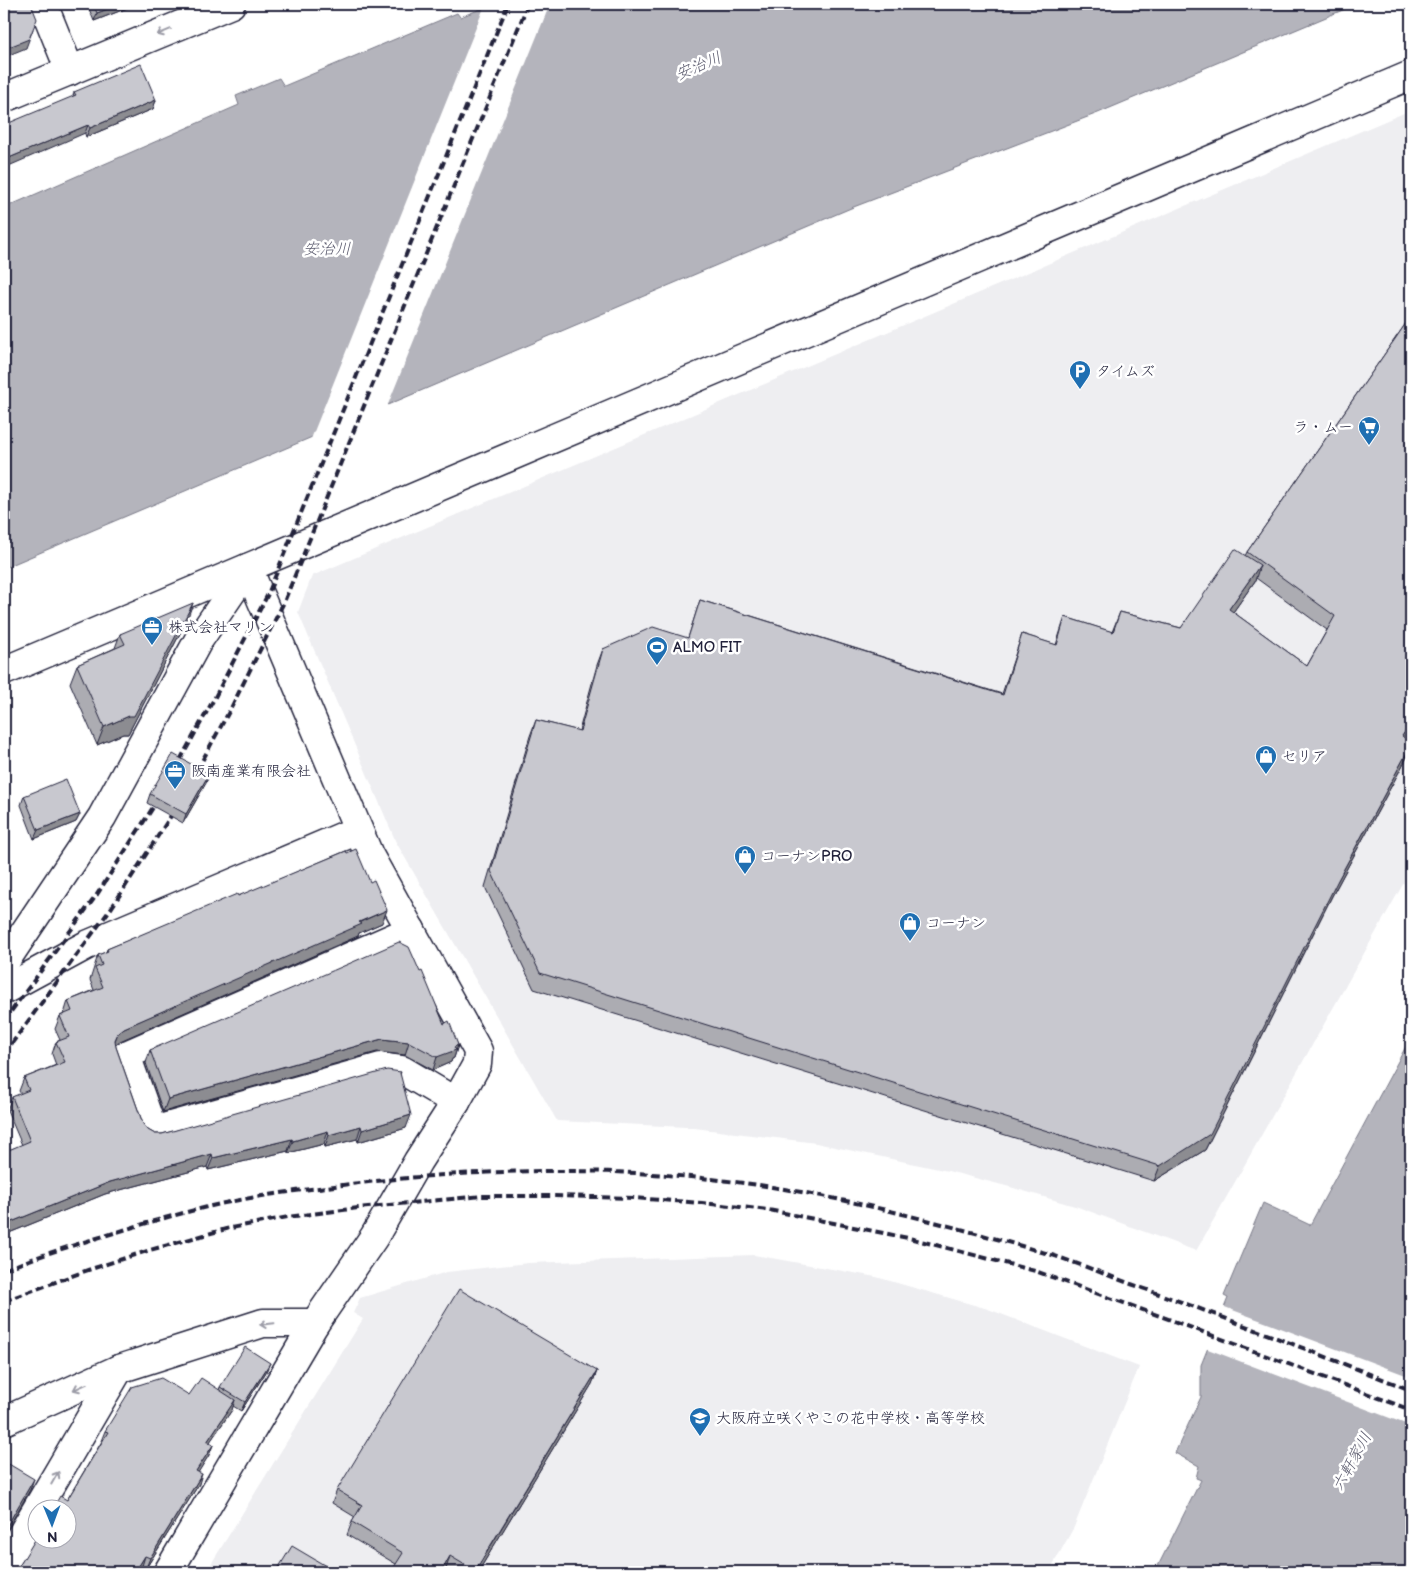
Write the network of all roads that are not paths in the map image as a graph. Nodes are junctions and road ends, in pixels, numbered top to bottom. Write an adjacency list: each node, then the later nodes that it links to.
1 (43, 4): 3 (street)
2 (215, 7): 3 (street, one-way to 3)
3 (70, 71): 5 (street)
4 (1411, 75): 6 (street)
5 (4, 98)
6 (248, 568): 7 (street); 8 (street); 10 (street)
7 (4, 671)
8 (358, 830): 9 (street); 11 (street)
9 (411, 930): 12 (street); 12 (street)
10 (4, 963)
11 (4, 990)
12 (456, 1102): 13 (street)
13 (315, 1322): 14 (street, one-way to 14); 17 (street)
14 (119, 1369): 15 (street, one-way to 15); 16 (street, one-way to 14)
15 (4, 1421)
16 (4, 1565)
17 (168, 1572)

